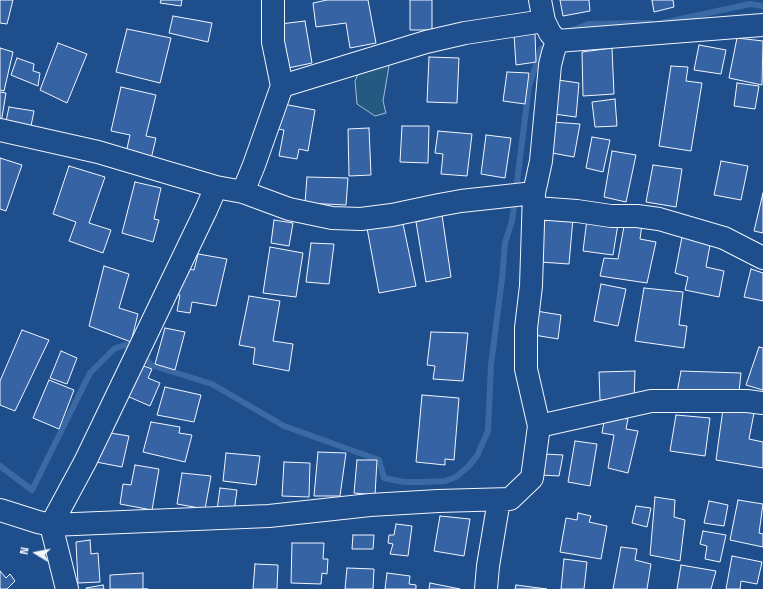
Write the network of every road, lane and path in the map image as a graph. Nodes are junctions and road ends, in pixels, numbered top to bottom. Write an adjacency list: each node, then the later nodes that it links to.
1 (273, 0): 5 (street)
2 (540, 0): 4 (street)
3 (763, 25): 4 (street)
4 (552, 34): 5 (street); 9 (street)
5 (282, 86): 8 (street)
6 (0, 130): 7 (street)
7 (216, 187): 8 (street); 15 (street)
8 (243, 192): 9 (street)
9 (535, 201): 10 (street); 12 (street)
10 (763, 258)
11 (763, 403): 12 (street)
12 (539, 426): 13 (street)
13 (499, 500): 15 (street); 17 (street)
14 (0, 510): 15 (street)
15 (51, 525): 16 (street)
16 (67, 589)
17 (486, 589)

